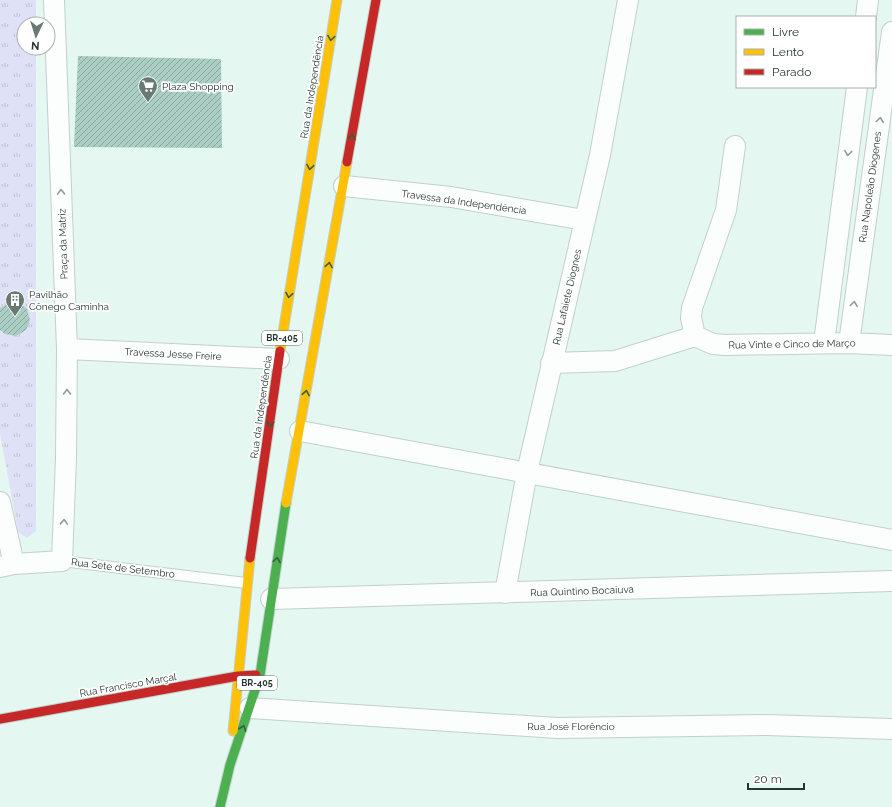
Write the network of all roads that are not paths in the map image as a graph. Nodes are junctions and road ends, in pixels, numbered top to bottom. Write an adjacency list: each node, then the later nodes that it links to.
1 (54, 0): 18 (street, Praça da Matriz, one-way to 1)
2 (337, 0): 19 (main road, Rua da Independência / BR-405, one-way to 19)
3 (376, 0): 10 (main road, BR-405, one-way to 3)
4 (628, 0): 11 (street, Rua Lafaiete Diognes)
5 (868, 0): 6 (street)
6 (866, 16)
7 (892, 32): 13 (street, Rua Napoleão Diogenes, one-way to 7)
8 (857, 88): 12 (street, one-way to 12)
9 (735, 146): 14 (street)
10 (344, 186): 11 (street, Travessa da Independência); 21 (main road, BR-405, one-way to 10)
11 (584, 220): 20 (street, Rua Lafaiete Diognes)
12 (838, 238): 13 (street); 15 (street)
13 (863, 240): 16 (street, Rua Napoleão Diogenes, one-way to 13)
14 (695, 336): 15 (street, Rua Vinte e Cinco de Março); 20 (street)
15 (824, 343): 16 (street, Rua Vinte e Cinco de Março)
16 (849, 343): 17 (street, Rua Vinte e Cinco de Março)
17 (892, 345)
18 (67, 349): 19 (street, Travessa Jesse Freire); 25 (street, Praça da Matriz, one-way to 18)
19 (279, 359): 28 (main road, Rua da Independência / BR-405, one-way to 28)
20 (551, 363): 22 (street, Rua Lafaiete Diognes)
21 (300, 431): 22 (street); 30 (main road, BR-405, one-way to 21)
22 (527, 472): 24 (street); 29 (street, Rua Lafaiete Diognes)
23 (0, 502): 26 (street)
24 (892, 540)
25 (62, 561): 26 (street, Rua Sete de Setembro); 28 (lane, Rua Sete de Setembro)
26 (7, 565)
27 (892, 581): 29 (street, Rua Quintino Bocaiuva)
28 (246, 583): 32 (main road, Rua da Independência / BR-405)
29 (505, 593): 30 (street, Rua Quintino Bocaiuva)
30 (271, 598): 31 (main road, BR-405)
31 (260, 675): 32 (main road, Rua Francisco Marçal); 33 (main road, BR-405)
32 (238, 676): 34 (main road, Rua Francisco Marçal); 36 (main road, BR-405)
33 (250, 708): 35 (street, Rua José Florêncio); 36 (main road, BR-405, one-way to 33)
34 (0, 719)
35 (892, 729)
36 (230, 765): 37 (main road, BR-405)
37 (220, 807)

